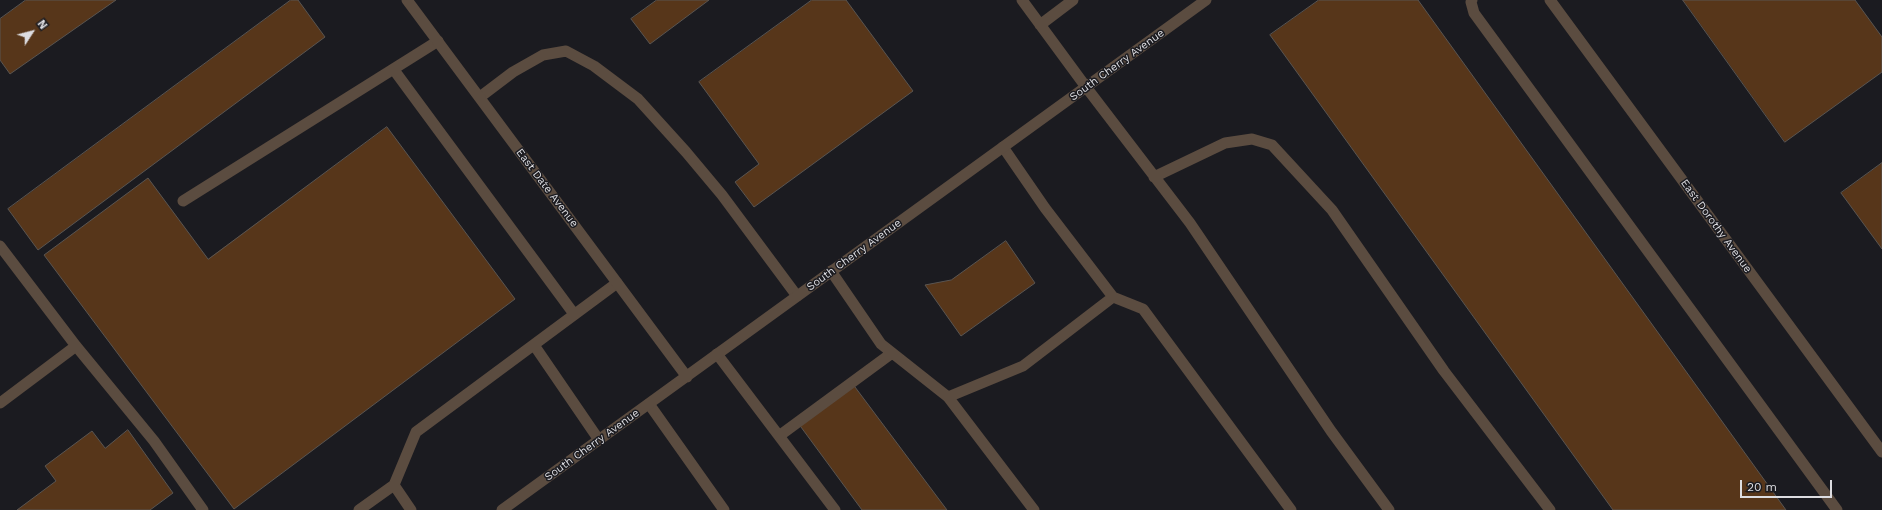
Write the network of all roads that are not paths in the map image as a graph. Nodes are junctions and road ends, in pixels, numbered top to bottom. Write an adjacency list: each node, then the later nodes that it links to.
1 (408, 0): 8 (street, East Date Avenue)
2 (1022, 0): 7 (street)
3 (1073, 0): 7 (street)
4 (1206, 0): 10 (street, South Cherry Avenue)
5 (1472, 0): 43 (street)
6 (1550, 0): 31 (street, East Dorothy Avenue)
7 (1040, 25): 10 (street)
8 (438, 41): 9 (street); 11 (street, East Date Avenue)
9 (394, 70): 14 (street); 20 (street)
10 (1086, 87): 12 (street, South Cherry Avenue); 13 (street)
11 (480, 97): 17 (street, East Date Avenue); 18 (street)
12 (1003, 147): 16 (street, South Cherry Avenue); 19 (street)
13 (1154, 177): 41 (street); 42 (street)
14 (183, 202)
15 (0, 246): 22 (street)
16 (831, 271): 18 (street, South Cherry Avenue); 23 (street)
17 (617, 283): 20 (street); 25 (street, East Date Avenue)
18 (797, 296): 24 (street, South Cherry Avenue)
19 (1113, 297): 26 (street); 40 (street)
20 (574, 314): 21 (street)
21 (534, 345): 30 (street); 32 (street)
22 (76, 346): 27 (street); 33 (street)
23 (892, 353): 26 (street); 29 (street)
24 (717, 354): 25 (street, South Cherry Avenue); 29 (street)
25 (687, 377): 28 (street, South Cherry Avenue)
26 (948, 397): 39 (street)
27 (0, 403)
28 (649, 404): 30 (street, South Cherry Avenue); 37 (street)
29 (779, 436): 38 (street)
30 (599, 440): 36 (street, South Cherry Avenue)
31 (1882, 452)
32 (394, 485): 34 (street); 35 (street)
33 (203, 510)
34 (359, 510)
35 (411, 510)
36 (502, 510)
37 (724, 510)
38 (835, 510)
39 (1034, 510)
40 (1291, 510)
41 (1389, 510)
42 (1550, 510)
43 (1837, 510)

